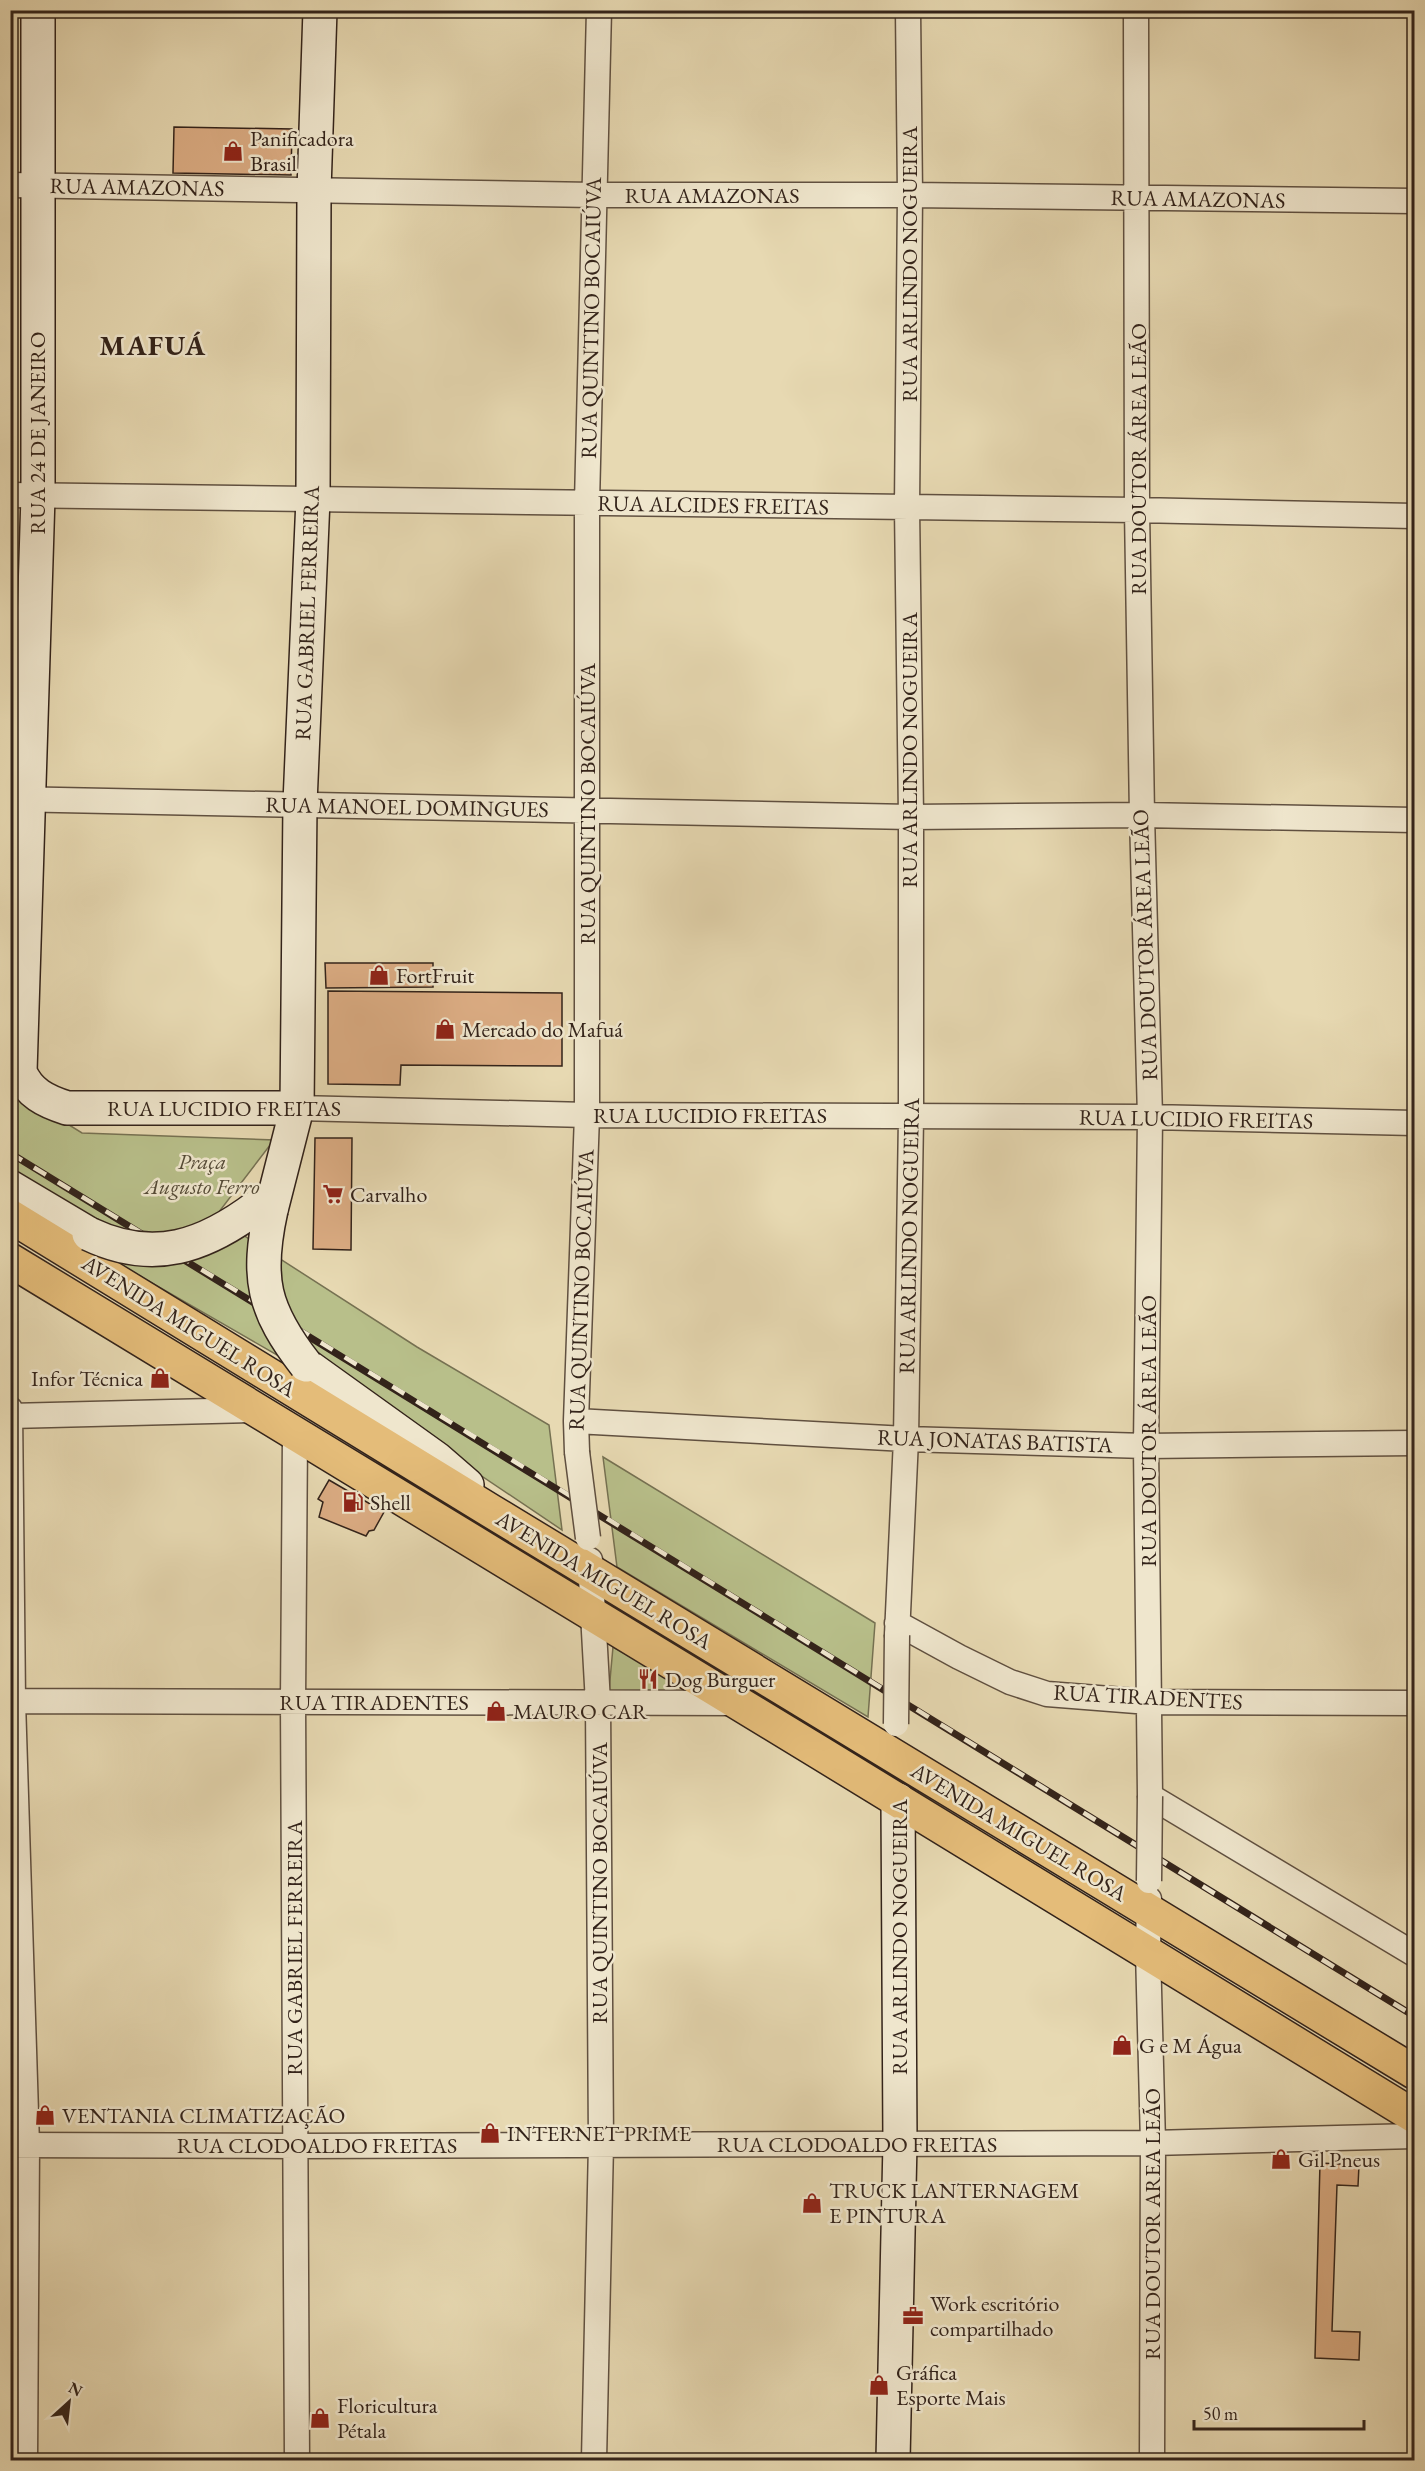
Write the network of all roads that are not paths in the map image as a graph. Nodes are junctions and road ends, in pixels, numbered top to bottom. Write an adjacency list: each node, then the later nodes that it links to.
1 (38, 10): 6 (street, RUA 24 DE JANEIRO)
2 (320, 10): 7 (street, RUA GABRIEL FERREIRA)
3 (599, 10): 8 (street, RUA QUINTINO BOCAIÚVA)
4 (908, 10): 9 (street, RUA ARLINDO NOGUEIRA)
5 (1136, 10): 10 (street, RUA DOUTOR ÁREA LEÃO)
6 (24, 186): 7 (street, RUA AMAZONAS); 12 (street, RUA 24 DE JANEIRO)
7 (314, 190): 8 (street, RUA AMAZONAS); 13 (street, RUA GABRIEL FERREIRA)
8 (593, 195): 9 (street, RUA AMAZONAS); 14 (street, RUA QUINTINO BOCAIÚVA)
9 (910, 195): 10 (street, RUA AMAZONAS); 15 (street, RUA ARLINDO NOGUEIRA)
10 (1138, 198): 11 (street, RUA AMAZONAS); 16 (street, RUA DOUTOR ÁREA LEÃO)
11 (1414, 201)
12 (24, 495): 13 (street, RUA ALCIDES FREITAS); 18 (street, RUA 24 DE JANEIRO)
13 (313, 499): 14 (street, RUA ALCIDES FREITAS); 19 (street, RUA GABRIEL FERREIRA)
14 (587, 503): 15 (street, RUA ALCIDES FREITAS); 20 (street, RUA QUINTINO BOCAIÚVA)
15 (907, 507): 16 (street, RUA ALCIDES FREITAS); 22 (street, RUA ARLINDO NOGUEIRA)
16 (1137, 510): 17 (street, RUA ALCIDES FREITAS); 21 (street, RUA DOUTOR ÁREA LEÃO)
17 (1414, 516)
18 (20, 799): 19 (street, RUA MANOEL DOMINGUES); 24 (street, RUA 24 DE JANEIRO)
19 (300, 803): 20 (street, RUA MANOEL DOMINGUES); 25 (street, RUA GABRIEL FERREIRA)
20 (588, 811): 22 (street, RUA MANOEL DOMINGUES); 26 (street, RUA QUINTINO BOCAIÚVA)
21 (1142, 815): 22 (street, RUA MANOEL DOMINGUES); 23 (street, RUA MANOEL DOMINGUES); 28 (street, RUA DOUTOR ÁREA LEÃO)
22 (911, 817): 27 (street, RUA ARLINDO NOGUEIRA)
23 (1414, 820)
24 (20, 1072): 25 (street, RUA LUCIDIO FREITAS)
25 (297, 1108): 26 (street, RUA LUCIDIO FREITAS); 31 (street, RUA GABRIEL FERREIRA)
26 (587, 1114): 27 (street, RUA LUCIDIO FREITAS); 37 (street, RUA QUINTINO BOCAIÚVA)
27 (911, 1116): 28 (street, RUA LUCIDIO FREITAS); 39 (street, RUA ARLINDO NOGUEIRA)
28 (1150, 1117): 29 (street, RUA LUCIDIO FREITAS); 41 (street, RUA DOUTOR ÁREA LEÃO)
29 (1414, 1123)
30 (10, 1187): 31 (street, bridge)
31 (268, 1201): 42 (street, RUA GABRIEL FERREIRA, bridge)
32 (10, 1215): 42 (main road, AVENIDA MIGUEL ROSA)
33 (10, 1260): 35 (main road, AVENIDA MIGUEL ROSA)
34 (10, 1409): 36 (street)
35 (252, 1410): 36 (street); 38 (main road, AVENIDA MIGUEL ROSA)
36 (11, 1416): 46 (street)
37 (576, 1421): 39 (street, RUA JONATAS BATISTA); 43 (street, RUA QUINTINO BOCAIÚVA, bridge)
38 (295, 1435): 44 (main road, AVENIDA MIGUEL ROSA); 47 (street, RUA GABRIEL FERREIRA)
39 (906, 1439): 41 (street, RUA JONATAS BATISTA); 45 (street, RUA ARLINDO NOGUEIRA)
40 (1414, 1443): 41 (street, RUA JONATAS BATISTA)
41 (1146, 1446): 49 (street, RUA DOUTOR ÁREA LEÃO)
42 (491, 1511): 43 (main road, AVENIDA MIGUEL ROSA)
43 (590, 1572): 44 (street, RUA QUINTINO BOCAIÚVA); 52 (main road, AVENIDA MIGUEL ROSA)
44 (594, 1615): 48 (main road, AVENIDA MIGUEL ROSA); 50 (street, RUA QUINTINO BOCAIÚVA)
45 (897, 1629): 49 (street, RUA TIRADENTES); 52 (street, RUA ARLINDO NOGUEIRA, bridge)
46 (12, 1701): 47 (street, RUA TIRADENTES); 64 (street)
47 (292, 1702): 50 (street, RUA TIRADENTES); 65 (street, RUA GABRIEL FERREIRA)
48 (736, 1702): 50 (street, RUA TIRADENTES); 54 (main road, AVENIDA MIGUEL ROSA)
49 (1149, 1702): 51 (street, RUA TIRADENTES); 53 (street, RUA DOUTOR ÁREA LEÃO)
50 (598, 1703): 63 (street, RUA QUINTINO BOCAIÚVA)
51 (1414, 1703)
52 (896, 1758): 54 (street, RUA ARLINDO NOGUEIRA); 55 (main road, AVENIDA MIGUEL ROSA)
53 (1150, 1796): 55 (street, RUA DOUTOR ÁREA LEÃO, bridge); 57 (street)
54 (898, 1800): 56 (main road, AVENIDA MIGUEL ROSA); 61 (street, RUA ARLINDO NOGUEIRA)
55 (1149, 1895): 56 (street, RUA DOUTOR ÁREA LEÃO); 58 (main road, AVENIDA MIGUEL ROSA)
56 (1148, 1951): 59 (main road, AVENIDA MIGUEL ROSA); 62 (street, RUA DOUTOR AREA LEÃO)
57 (1414, 1954)
58 (1414, 2072)
59 (1414, 2116)
60 (1414, 2136): 62 (street, RUA CLODOALDO FREITAS)
61 (900, 2143): 62 (street, RUA CLODOALDO FREITAS); 63 (street, RUA CLODOALDO FREITAS); 69 (street, RUA ARLINDO NOGUEIRA)
62 (1153, 2143): 70 (street, RUA DOUTOR AREA LEÃO)
63 (601, 2144): 65 (street, RUA CLODOALDO FREITAS); 68 (street, RUA QUINTINO BOCAIÚVA)
64 (19, 2145): 65 (street, RUA CLODOALDO FREITAS); 66 (street)
65 (296, 2146): 67 (street, RUA GABRIEL FERREIRA)
66 (25, 2460)
67 (297, 2460)
68 (594, 2460)
69 (892, 2460)
70 (1152, 2460)

